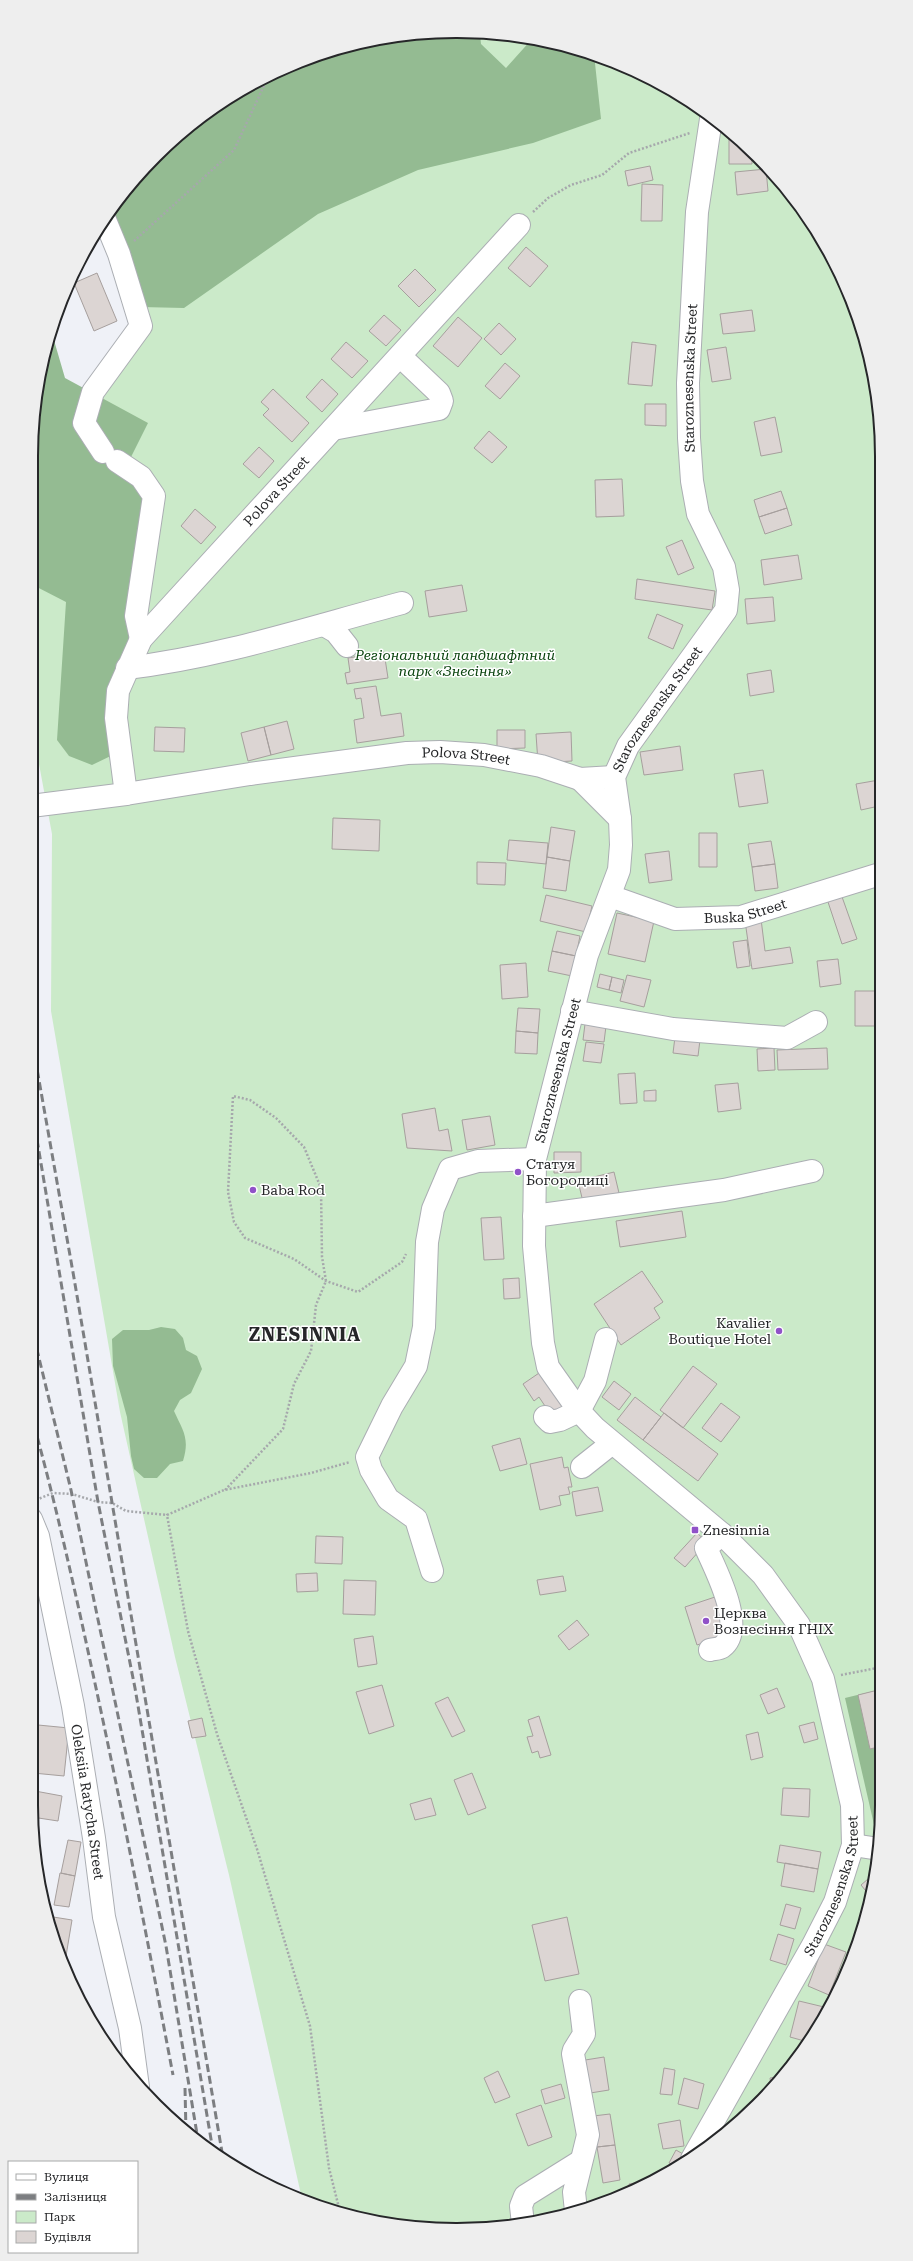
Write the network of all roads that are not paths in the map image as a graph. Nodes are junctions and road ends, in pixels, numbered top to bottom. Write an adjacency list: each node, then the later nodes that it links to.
1 (710, 123): 11 (street, Staroznesenska Street)
2 (519, 224): 4 (street, Polova Street)
3 (108, 226): 8 (street)
4 (400, 356): 5 (street, Polova Street); 5 (street)
5 (333, 429): 8 (street, Polova Street)
6 (402, 603): 7 (street)
7 (324, 625): 9 (street); 10 (street)
8 (141, 639): 10 (street, Polova Street)
9 (347, 646)
10 (127, 668): 13 (street, Polova Street)
11 (614, 777): 12 (street, Polova Street); 15 (street, Staroznesenska Street)
12 (580, 780): 13 (street, Polova Street); 15 (street)
13 (126, 794): 14 (street, Polova Street)
14 (38, 805)
15 (620, 819): 17 (street, Staroznesenska Street)
16 (875, 876): 17 (street, Buska Street)
17 (610, 896): 18 (street, Staroznesenska Street)
18 (572, 1010): 19 (street); 20 (street, Staroznesenska Street)
19 (816, 1022)
20 (535, 1159): 22 (street, Staroznesenska Street); 30 (street)
21 (812, 1171): 22 (street)
22 (534, 1216): 24 (street, Staroznesenska Street)
23 (606, 1339): 24 (street)
24 (578, 1411): 25 (street); 26 (street, Staroznesenska Street)
25 (545, 1417)
26 (612, 1444): 27 (street); 28 (street, Staroznesenska Street)
27 (582, 1467)
28 (722, 1534): 31 (street); 32 (street, Staroznesenska Street)
29 (38, 1536): 35 (street, Oleksiia Ratycha Street)
30 (432, 1571)
31 (710, 1650)
32 (853, 1845): 33 (street); 36 (street, Staroznesenska Street)
33 (872, 1848)
34 (580, 2001): 37 (street)
35 (136, 2073)
36 (700, 2144)
37 (581, 2161): 38 (street); 39 (street)
38 (575, 2206)
39 (522, 2217)

